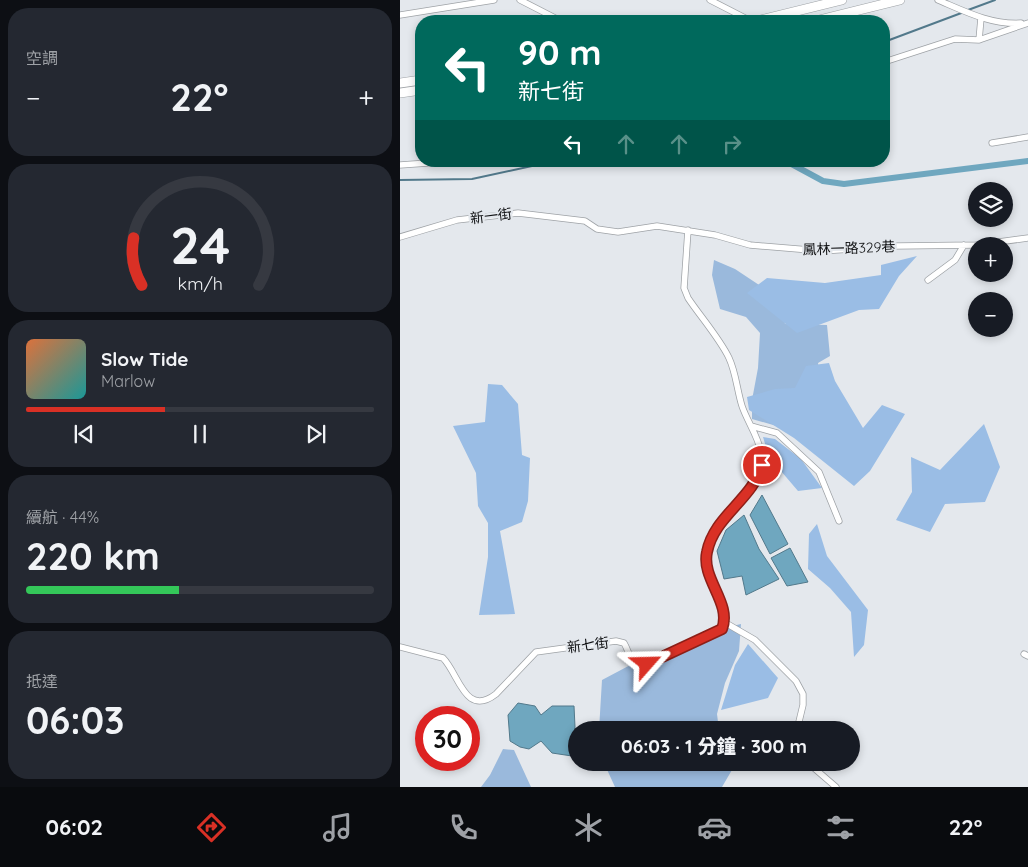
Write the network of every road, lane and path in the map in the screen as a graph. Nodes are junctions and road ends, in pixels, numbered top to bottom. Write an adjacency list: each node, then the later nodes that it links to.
1 (494, 0): 7 (street)
2 (520, 0): 8 (street)
3 (710, 0): 9 (street)
4 (842, 0): 10 (main road)
5 (938, 0): 12 (street)
6 (896, 1): 11 (main road)
7 (400, 15)
8 (549, 15)
9 (739, 15)
10 (781, 15)
11 (839, 15)
12 (981, 18): 13 (street); 14 (street)
13 (1028, 23): 14 (street)
14 (979, 40): 15 (street)
15 (890, 60)
16 (415, 81): 17 (main road)
17 (400, 83)
18 (415, 91): 19 (main road)
19 (400, 93)
20 (1028, 137): 21 (street)
21 (992, 143)
22 (415, 164): 23 (street)
23 (400, 165)
24 (584, 221): 25 (street, 鳳林一路329巷); 26 (street, 新一街)
25 (688, 230): 28 (street, 鳳林一路329巷); 30 (street)
26 (400, 237)
27 (1028, 238): 28 (street, 鳳林一路329巷)
28 (964, 245): 29 (street)
29 (928, 280)
30 (751, 426): 31 (street); 32 (street)
31 (839, 521)
32 (724, 622): 33 (street, 新七街); 34 (street)
33 (400, 647)
34 (799, 721)
35 (817, 771): 36 (street)
36 (836, 787)

